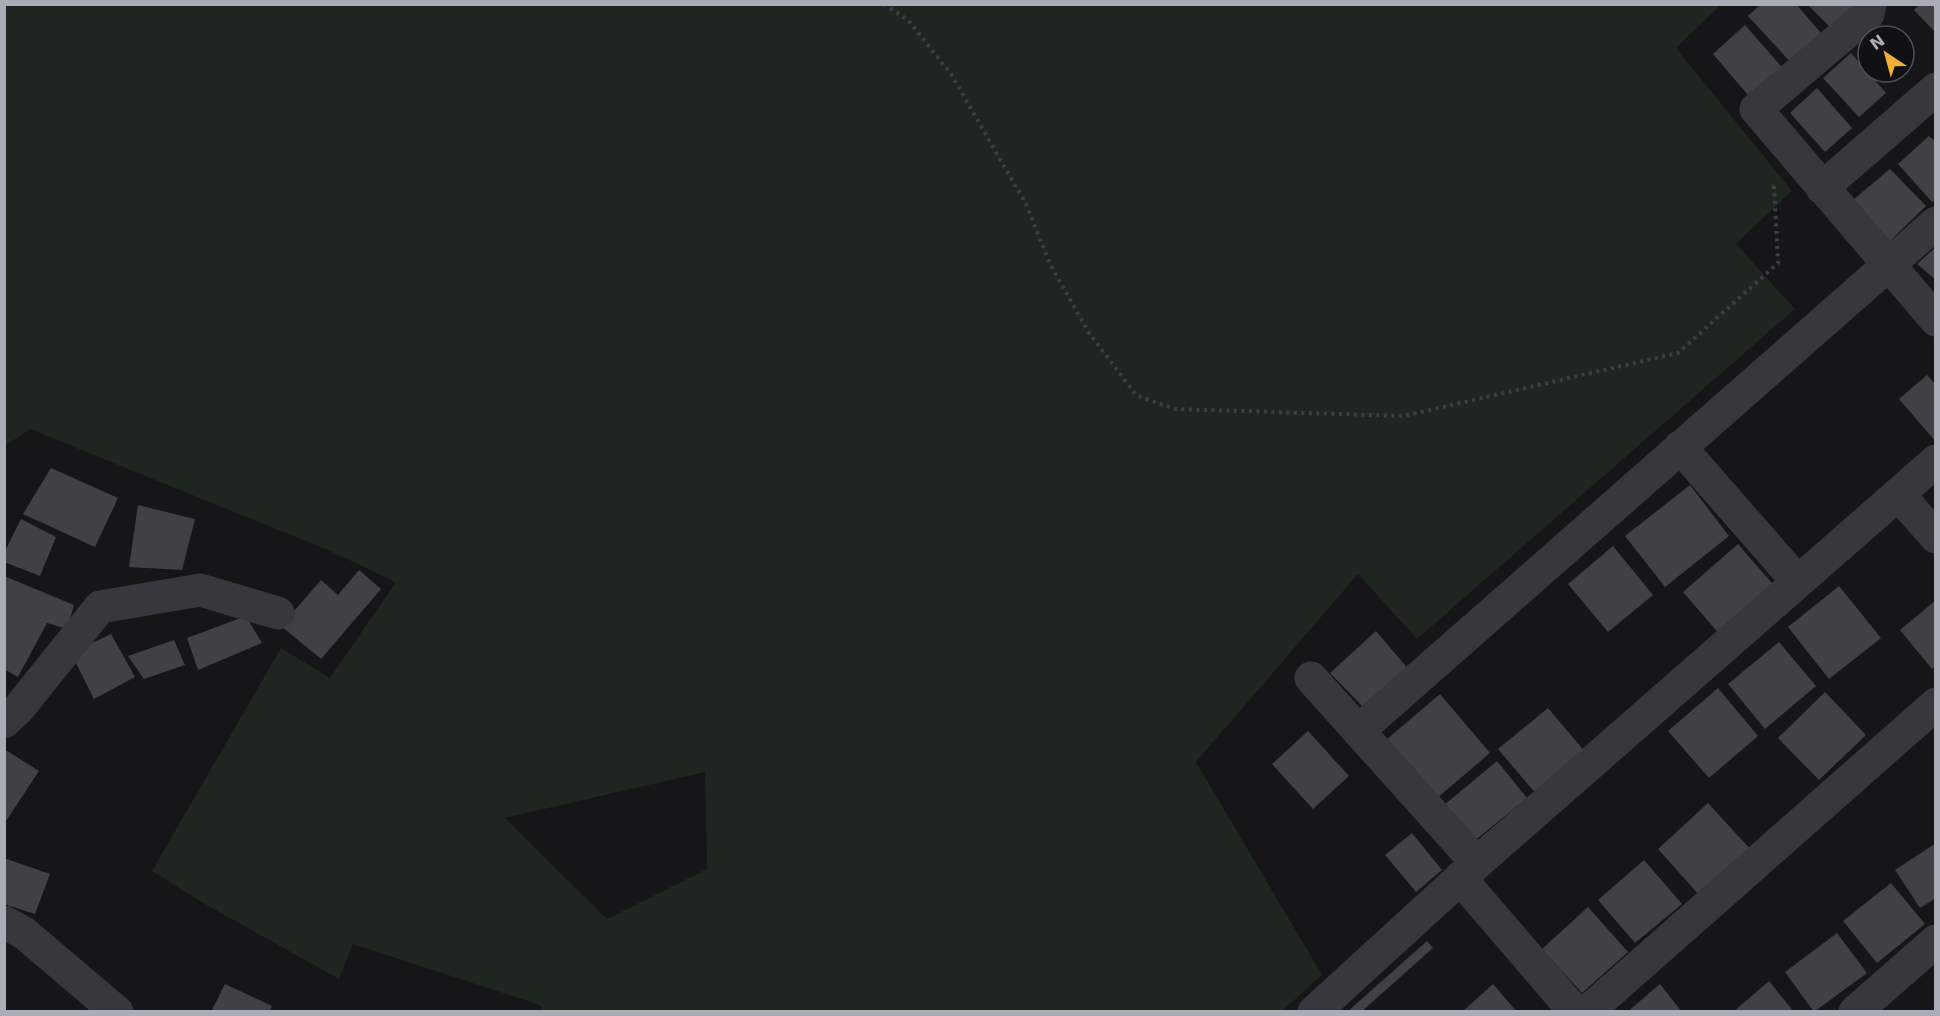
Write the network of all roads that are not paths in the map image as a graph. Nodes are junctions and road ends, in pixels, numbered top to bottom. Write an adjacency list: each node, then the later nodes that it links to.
1 (1870, 4): 3 (street)
2 (1935, 89): 3 (street)
3 (1822, 188): 5 (street)
4 (1935, 223): 5 (street)
5 (1887, 265): 6 (street); 7 (street)
6 (1935, 320)
7 (1680, 447): 11 (street); 16 (street)
8 (1935, 461): 9 (street)
9 (1898, 494): 10 (street); 11 (street)
10 (1935, 537)
11 (1798, 582): 17 (street)
12 (278, 613): 15 (street)
13 (1311, 678): 16 (street)
14 (1935, 704): 23 (street)
15 (9, 710)
16 (1358, 731): 17 (street)
17 (1468, 871): 21 (street); 22 (street)
18 (4, 922): 20 (street)
19 (1935, 941): 24 (street)
20 (117, 1011)
21 (1314, 1011)
22 (1575, 1011)
23 (1587, 1011)
24 (1855, 1011)

